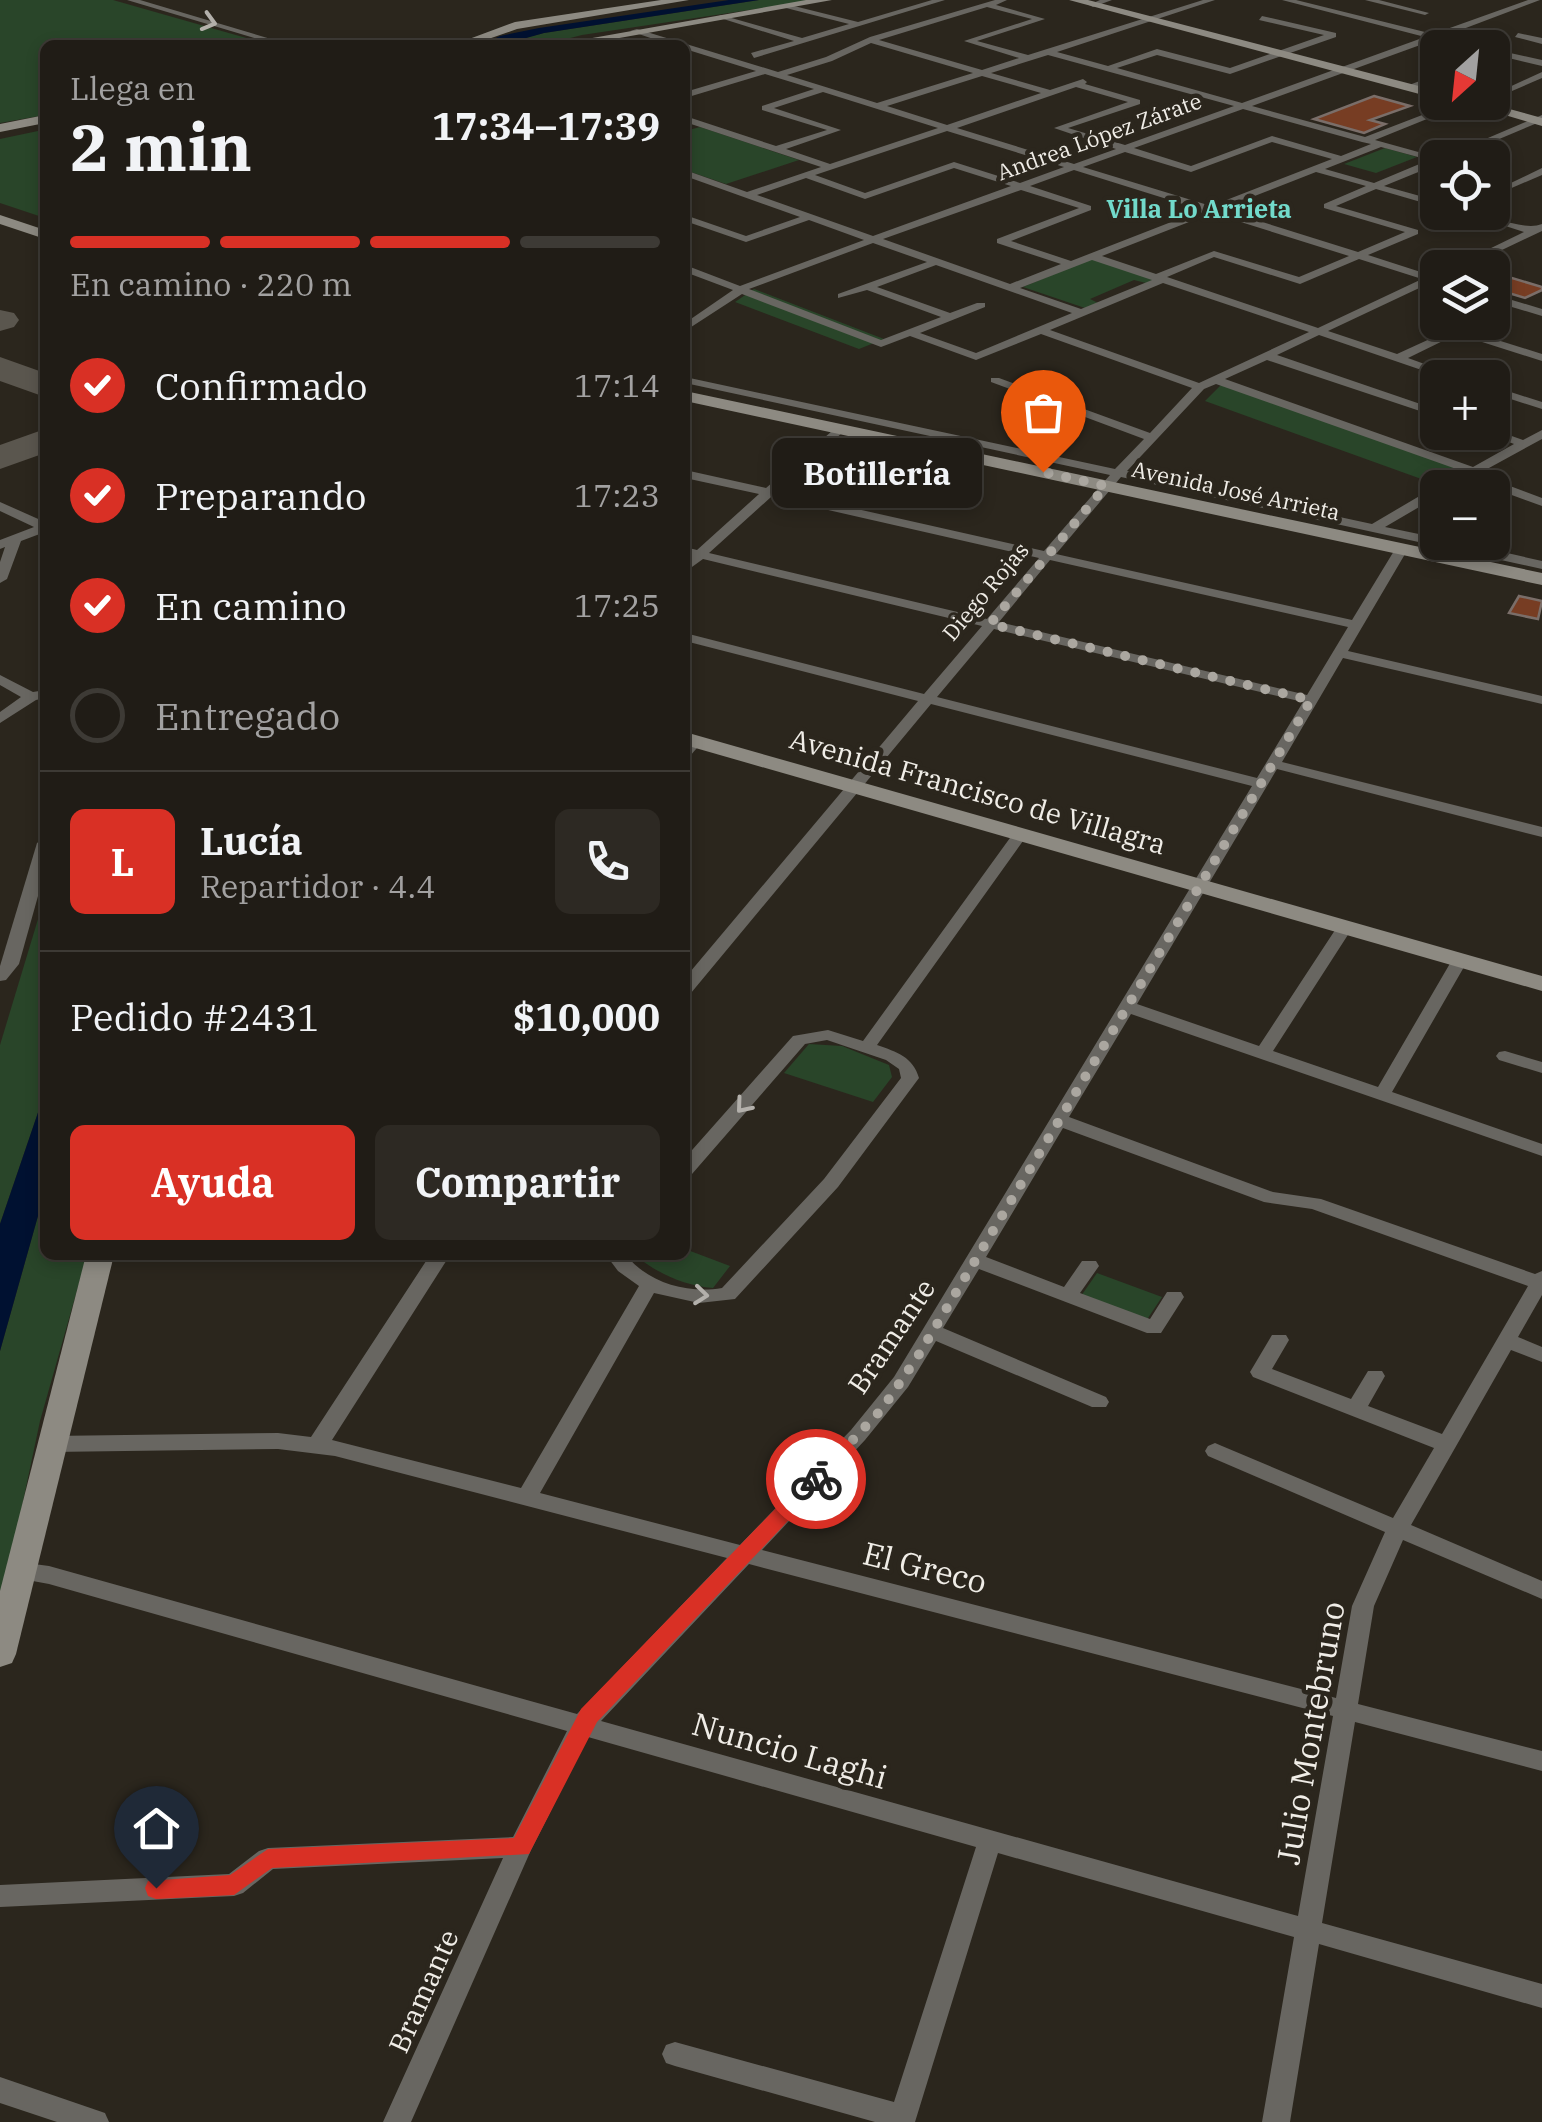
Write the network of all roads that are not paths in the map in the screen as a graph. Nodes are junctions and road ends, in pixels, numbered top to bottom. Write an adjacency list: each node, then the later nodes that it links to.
1 (130, 0): 31 (street, one-way to 31)
2 (683, 0): 32 (main road)
3 (826, 0): 18 (main road)
4 (941, 0): 19 (street)
5 (1002, 0): 15 (street)
6 (1075, 0): 16 (main road)
7 (1108, 0): 16 (street)
8 (1211, 0): 24 (street)
9 (1286, 0): 17 (street)
10 (1332, 0): 17 (street)
11 (1369, 0): 20 (street)
12 (1432, 0): 20 (street)
13 (1533, 2): 26 (street, Andrea López Zárate)
14 (897, 4): 19 (street)
15 (988, 4): 23 (street); 45 (street)
16 (1093, 4): 24 (main road)
17 (1308, 5): 28 (street); 42 (street)
18 (789, 6): 22 (main road); 25 (street)
19 (912, 8): 23 (street); 25 (street)
20 (1406, 9): 21 (street)
21 (1424, 13)
22 (721, 16): 27 (main road); 36 (street)
23 (946, 17): 29 (street)
24 (1150, 20): 41 (street); 42 (main road)
25 (858, 24): 29 (street); 36 (street)
26 (1454, 30)
27 (634, 31): 33 (main road); 34 (street)
28 (1420, 33)
29 (891, 34): 37 (street)
30 (1518, 35): 35 (street)
31 (270, 40)
32 (474, 40)
33 (586, 40)
34 (663, 40)
35 (1541, 40)
36 (802, 41): 40 (street); 43 (street)
37 (874, 41): 40 (street); 50 (street)
38 (1420, 42): 48 (street, Andrea López Zárate)
39 (690, 48): 49 (street)
40 (839, 52): 52 (street)
41 (1048, 52): 45 (street); 47 (street)
42 (1280, 54): 47 (street); 48 (main road)
43 (754, 55)
44 (1510, 55): 46 (street)
45 (1028, 58): 50 (street)
46 (1542, 63)
47 (1112, 69): 54 (street); 62 (street)
48 (1342, 70): 56 (main road); 62 (street, Andrea López Zárate)
49 (764, 71): 52 (street); 60 (street)
50 (982, 72): 59 (street); 61 (street)
51 (1542, 74): 55 (street)
52 (777, 75): 57 (street)
53 (1420, 83): 56 (street)
54 (1075, 84): 59 (street); 73 (street)
55 (1510, 84)
56 (1408, 87): 58 (main road)
57 (824, 90): 61 (street); 74 (street)
58 (1420, 90)
59 (1050, 92): 69 (street)
60 (690, 93)
61 (877, 106): 69 (street)
62 (1243, 106): 70 (street); 73 (street, Andrea López Zárate)
63 (1510, 113): 65 (main road)
64 (1420, 119): 70 (street)
65 (1540, 120): 71 (street)
66 (40, 121): 68 (main road)
67 (690, 121): 74 (street)
68 (0, 128)
69 (946, 128): 77 (street); 78 (street)
70 (1365, 140): 72 (street)
71 (1490, 140)
72 (1380, 144): 75 (street); 76 (street)
73 (1125, 148): 76 (street); 78 (street, Andrea López Zárate)
74 (777, 149): 77 (street)
75 (1420, 155)
76 (1341, 159): 80 (street)
77 (830, 167): 83 (street)
78 (1073, 167): 85 (street, Andrea López Zárate); 91 (street)
79 (1418, 168): 86 (street)
80 (1315, 169): 86 (street); 91 (street)
81 (1542, 171): 84 (street)
82 (690, 175): 88 (street)
83 (805, 176): 85 (street); 88 (street)
84 (1510, 184)
85 (1020, 186): 98 (street, Andrea López Zárate); 103 (street)
86 (1375, 186): 90 (street); 101 (street)
87 (1510, 194): 89 (street)
88 (747, 195): 92 (street)
89 (1519, 197)
90 (1420, 199)
91 (1210, 210): 100 (street); 101 (street)
92 (809, 217): 94 (street); 98 (street)
93 (0, 219): 97 (main road)
94 (690, 220)
95 (1510, 222): 96 (street)
96 (1537, 229): 99 (street)
97 (40, 232)
98 (873, 239): 102 (street); 110 (street, Andrea López Zárate)
99 (1492, 250)
100 (1092, 256): 103 (street); 106 (street)
101 (1359, 256): 105 (street); 106 (street)
102 (936, 262): 108 (street); 109 (street)
103 (1070, 264): 109 (street)
104 (690, 270): 110 (street)
105 (1420, 274)
106 (1160, 278): 115 (street); 119 (street)
107 (1420, 285): 119 (street, Diego Rojas)
108 (868, 286): 111 (street); 116 (street)
109 (1010, 288): 115 (street)
110 (738, 289): 117 (street, Andrea López Zárate); 120 (street)
111 (842, 296)
112 (1510, 303): 114 (street)
113 (981, 306): 116 (street)
114 (1542, 313)
115 (1084, 314): 118 (street)
116 (951, 317): 120 (street)
117 (690, 324)
118 (1043, 331): 120 (street); 128 (street)
119 (1318, 331): 121 (street, Diego Rojas); 122 (street)
120 (910, 333)
121 (1265, 355): 125 (street, Diego Rojas); 132 (street)
122 (1398, 358): 123 (street); 124 (street)
123 (1542, 358)
124 (1420, 365)
125 (1213, 379): 128 (street, Diego Rojas); 138 (street)
126 (995, 380): 135 (street)
127 (690, 381): 141 (street)
128 (1200, 386): 135 (street, Diego Rojas)
129 (1510, 395): 131 (street)
130 (690, 397): 133 (main road, Avenida José Arrieta)
131 (1542, 406)
132 (1420, 408)
133 (839, 429): 141 (main road, Avenida José Arrieta); 143 (street)
134 (1542, 434): 137 (street)
135 (1151, 437): 141 (street, Diego Rojas)
136 (1510, 439): 137 (street)
137 (1524, 444): 139 (street)
138 (1464, 470)
139 (1474, 470)
140 (690, 475): 143 (street)
141 (1111, 480): 148 (street); 153 (main road, Avenida José Arrieta); 155 (street, Diego Rojas)
142 (1510, 489): 145 (street)
143 (768, 493): 154 (street); 155 (street)
144 (1420, 501): 148 (street)
145 (1542, 502)
146 (0, 506): 147 (street)
147 (40, 525)
148 (1378, 526): 150 (street)
149 (40, 529): 151 (street)
150 (1420, 537)
151 (15, 539): 152 (street); 158 (street)
152 (0, 545)
153 (1402, 549): 159 (main road, Avenida José Arrieta); 161 (street, Bramante)
154 (693, 553): 160 (street)
155 (1047, 556): 160 (street, Diego Rojas); 161 (street)
156 (1510, 558): 157 (street)
157 (1542, 565)
158 (0, 579)
159 (1542, 579)
160 (990, 624): 166 (street, Diego Rojas); 167 (street)
161 (1356, 624): 163 (street, Bramante)
162 (690, 638): 166 (street)
163 (1339, 654): 167 (street, Bramante); 168 (street)
164 (0, 678): 165 (street)
165 (38, 696): 169 (street)
166 (927, 698): 172 (street); 173 (street, Diego Rojas)
167 (1311, 700): 171 (street, Bramante)
168 (1542, 700)
169 (0, 718)
170 (690, 744): 173 (main road, Avenida Francisco de Villagra)
171 (1272, 764): 172 (street, Bramante); 174 (street)
172 (1261, 784): 177 (street, Bramante)
173 (853, 786): 175 (main road, Avenida Francisco de Villagra); 181 (street, Diego Rojas)
174 (1542, 832)
175 (1020, 834): 177 (main road, Avenida Francisco de Villagra); 184 (street)
176 (40, 860): 180 (street)
177 (1200, 886): 178 (main road, Avenida Francisco de Villagra); 183 (street, Bramante)
178 (1345, 927): 179 (main road, Avenida Francisco de Villagra); 185 (street)
179 (1460, 960): 182 (main road, Avenida Francisco de Villagra); 188 (street)
180 (0, 976)
181 (690, 983)
182 (1542, 984)
183 (1128, 1007): 185 (street); 189 (street, Bramante)
184 (866, 1049): 191 (street, one-way to 191); 198 (street, one-way to 184)
185 (1264, 1054): 188 (street)
186 (1504, 1056): 187 (street)
187 (1542, 1068)
188 (1382, 1095): 190 (street)
189 (1060, 1120): 195 (street, Bramante); 197 (street)
190 (1542, 1150)
191 (690, 1164)
192 (99, 1260): 208 (main road)
193 (437, 1260): 209 (street)
194 (619, 1260): 198 (street)
195 (976, 1260): 199 (street); 201 (street, Bramante)
196 (1090, 1266): 199 (street)
197 (1540, 1280): 203 (street, Julio Montebruno)
198 (650, 1284): 212 (street)
199 (1068, 1296): 200 (street)
200 (1174, 1297)
201 (933, 1332): 206 (street); 214 (street, Bramante)
202 (1279, 1340): 207 (street)
203 (1505, 1340): 204 (street); 210 (street, Julio Montebruno)
204 (1542, 1355)
205 (1375, 1376): 207 (street)
206 (1100, 1402)
207 (1356, 1410): 210 (street)
208 (51, 1444): 209 (street, El Greco); 215 (main road)
209 (318, 1444): 212 (street, El Greco)
210 (1446, 1444): 213 (street, Julio Montebruno)
211 (1215, 1450): 213 (street)
212 (526, 1497): 214 (street, El Greco)
213 (1398, 1528): 216 (street); 218 (street, Julio Montebruno)
214 (743, 1554): 218 (street, El Greco); 219 (street, Bramante)
215 (20, 1572): 217 (main road); 219 (street, Nuncio Laghi)
216 (1542, 1590)
217 (0, 1654)
218 (1344, 1708): 220 (street, El Greco); 224 (street, Julio Montebruno)
219 (582, 1725): 221 (street, Nuncio Laghi); 222 (street, Bramante)
220 (1542, 1762)
221 (990, 1840): 224 (street, Nuncio Laghi); 228 (street)
222 (520, 1848): 223 (street); 230 (street, Bramante)
223 (0, 1896)
224 (1308, 1930): 225 (street, Nuncio Laghi); 231 (street, Julio Montebruno)
225 (1542, 1996)
226 (674, 2054): 228 (street)
227 (0, 2090): 229 (street)
228 (902, 2120)
229 (96, 2122)
230 (397, 2122)
231 (1276, 2122)

